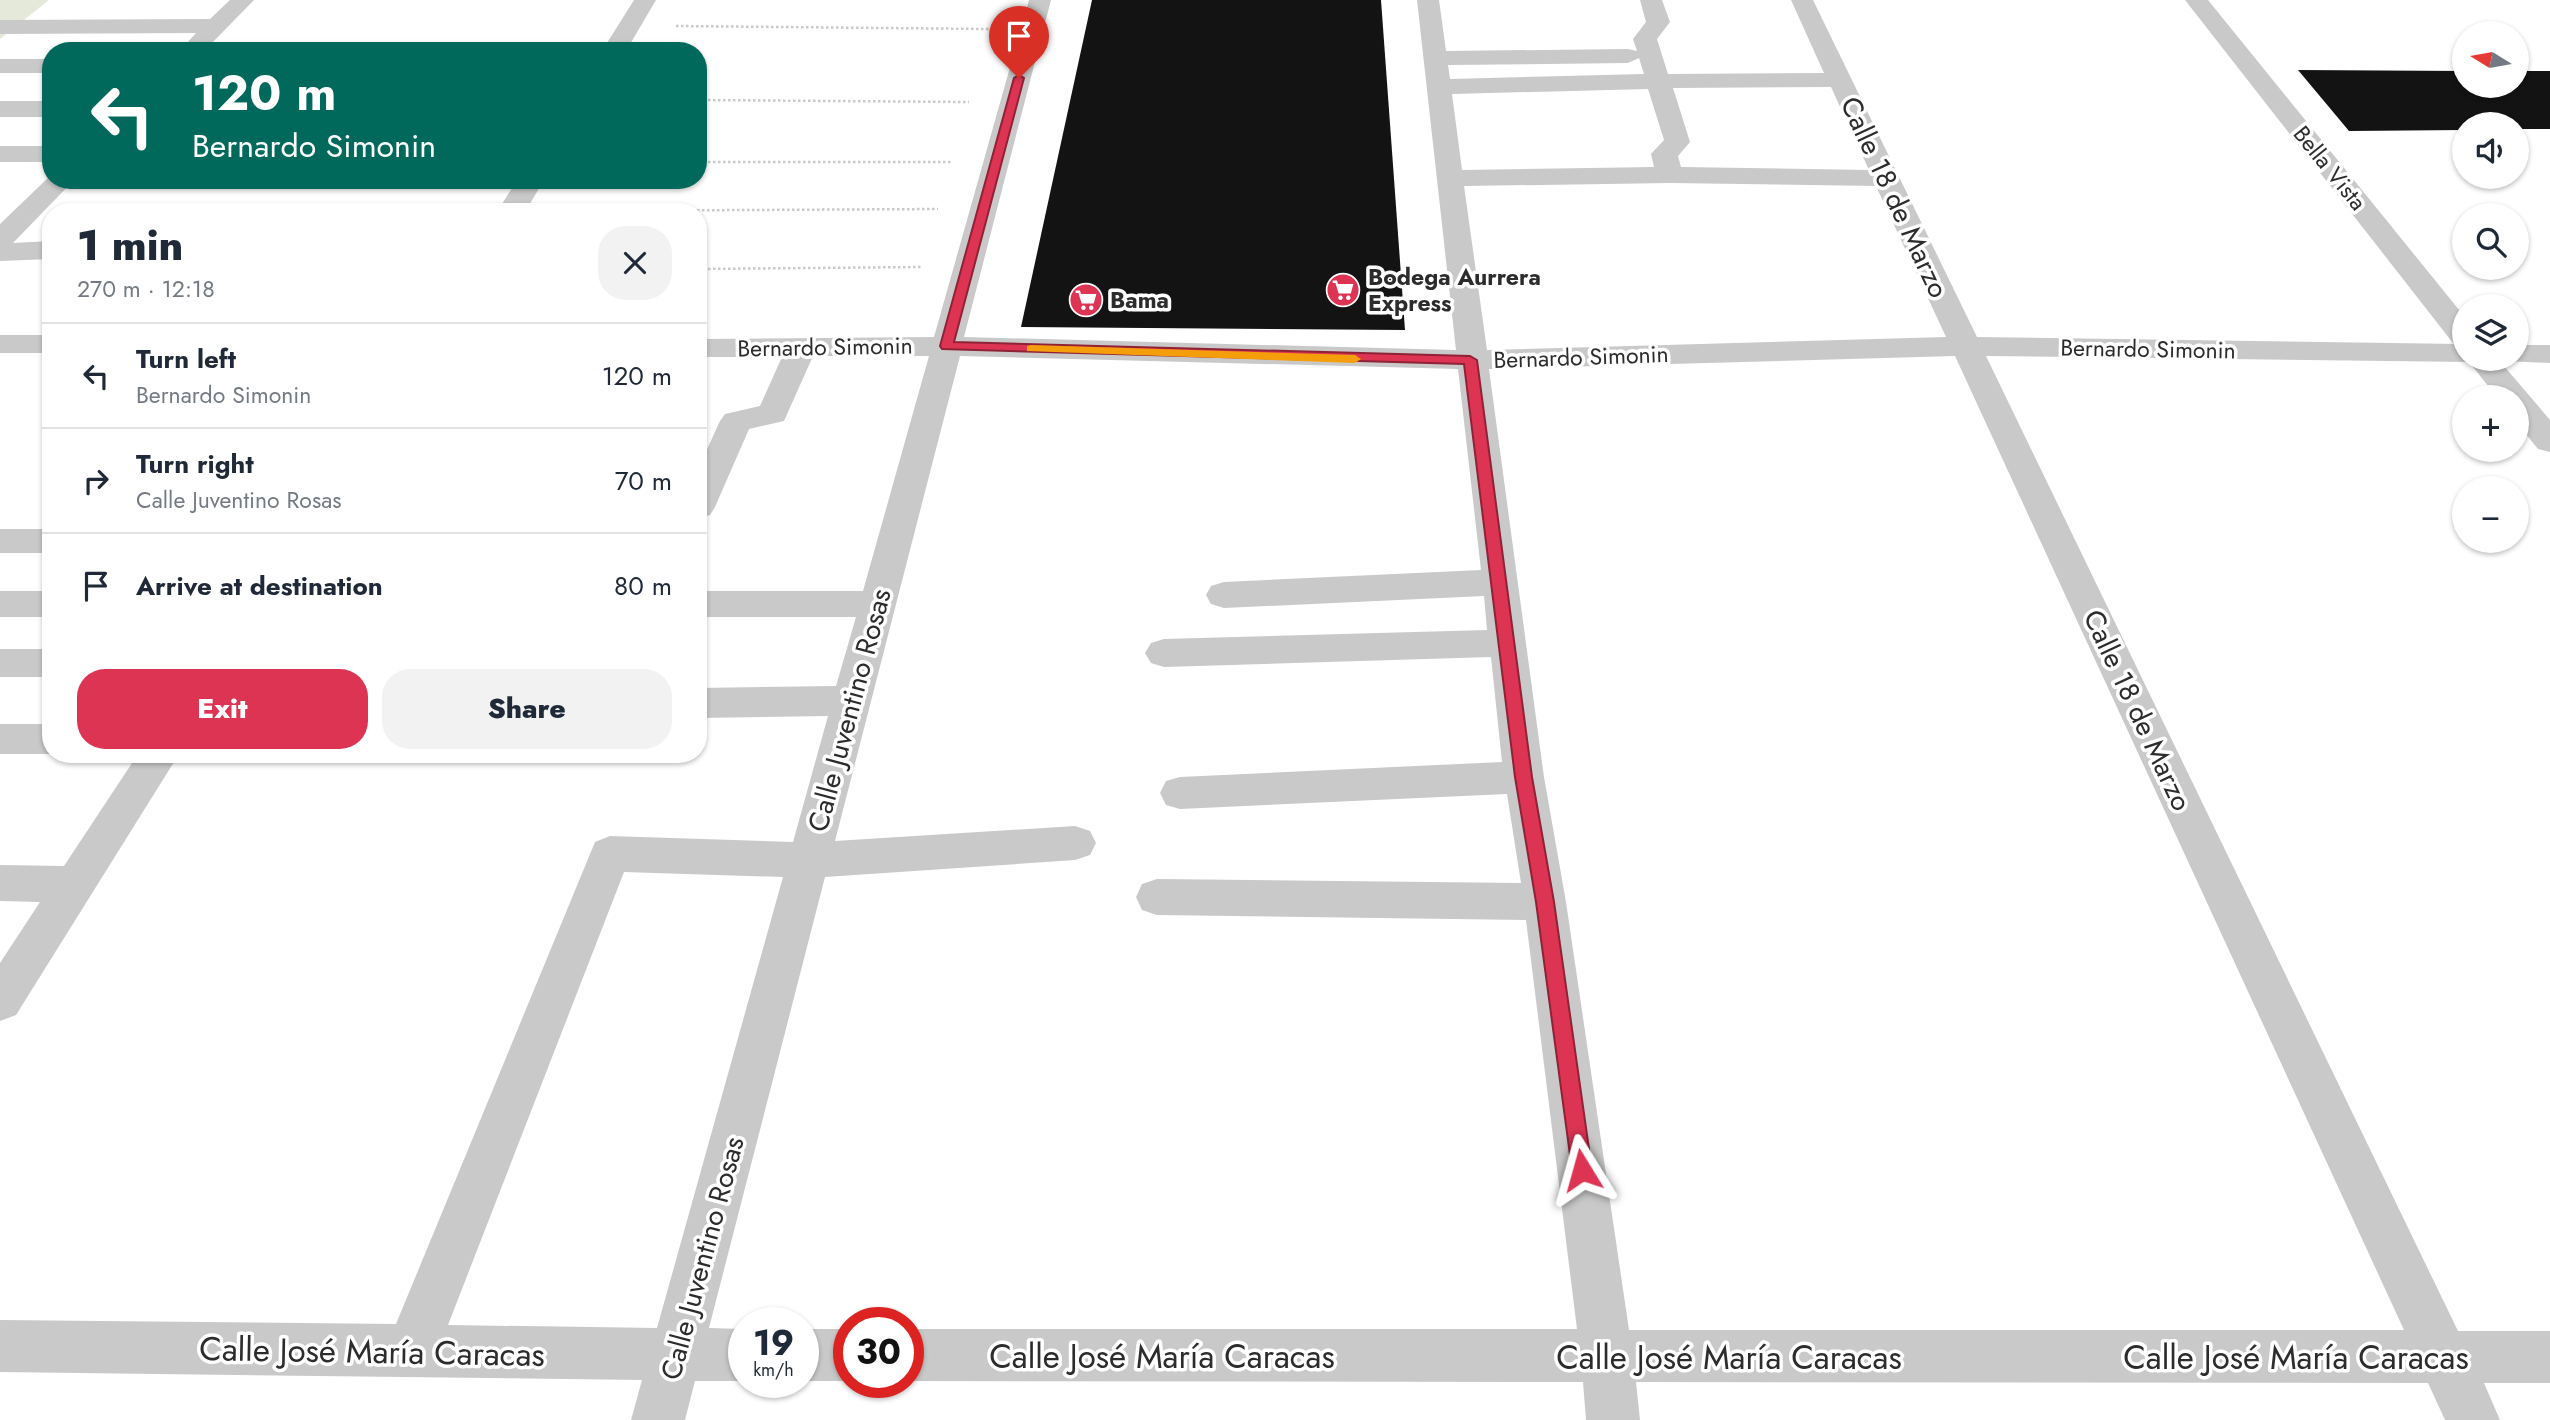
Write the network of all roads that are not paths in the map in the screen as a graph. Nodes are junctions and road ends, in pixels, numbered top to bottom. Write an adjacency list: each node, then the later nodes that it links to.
1 (51, 0): 10 (street)
2 (243, 0): 9 (street)
3 (645, 0): 12 (street)
4 (1428, 0): 15 (street)
5 (1651, 0): 14 (street)
6 (1802, 0): 18 (street, Calle 18 de Marzo)
7 (2196, 0): 34 (street, Bella Vista)
8 (1036, 15): 37 (street, Calle Juventino Rosas)
9 (217, 26): 10 (street); 11 (street)
10 (10, 27): 13 (street)
11 (201, 42)
12 (619, 42)
13 (0, 43)
14 (1650, 56): 15 (street); 19 (street)
15 (1434, 58): 20 (street)
16 (0, 66): 17 (street)
17 (42, 66)
18 (1840, 80): 19 (street); 27 (street, Calle 18 de Marzo)
19 (1658, 81): 20 (street); 25 (street)
20 (1438, 87): 26 (street)
21 (0, 109): 22 (street)
22 (42, 109)
23 (0, 154): 24 (street)
24 (42, 154)
25 (1671, 175): 26 (street); 27 (street)
26 (1449, 178): 44 (street)
27 (1886, 178): 38 (street, Calle 18 de Marzo)
28 (52, 189): 30 (street)
29 (0, 204): 30 (street)
30 (37, 204): 31 (street)
31 (0, 240)
32 (42, 250): 33 (street)
33 (0, 252)
34 (2452, 321)
35 (0, 344): 36 (street)
36 (42, 344)
37 (947, 346): 40 (street, Bernardo Simonin); 44 (street, Bernardo Simonin); 57 (street, Calle Juventino Rosas)
38 (1966, 346): 41 (street, Bernardo Simonin); 44 (street, Bernardo Simonin); 81 (street, Calle 18 de Marzo)
39 (707, 348): 40 (street, Bernardo Simonin)
40 (801, 348): 49 (street)
41 (2452, 354)
42 (2529, 354): 43 (street)
43 (2550, 354)
44 (1470, 360): 52 (street)
45 (2492, 371): 46 (street)
46 (2503, 385)
47 (2529, 415): 48 (street)
48 (2550, 440)
49 (707, 487)
50 (42, 541): 51 (street)
51 (0, 542)
52 (1499, 582): 53 (street); 58 (street)
53 (1224, 595)
54 (0, 604): 55 (street)
55 (42, 604)
56 (707, 604): 57 (street)
57 (877, 604): 62 (street, Calle Juventino Rosas)
58 (1507, 643): 59 (street); 67 (street)
59 (1164, 653)
60 (0, 663): 61 (street)
61 (42, 663)
62 (851, 701): 63 (street); 70 (street, Calle Juventino Rosas)
63 (707, 703)
64 (0, 739): 65 (street)
65 (42, 739)
66 (153, 763): 72 (street)
67 (1524, 777): 68 (street); 74 (street)
68 (1180, 793)
69 (1074, 844): 70 (street)
70 (808, 860): 77 (street); 78 (street, Calle Juventino Rosas)
71 (0, 884): 72 (street)
72 (75, 884): 75 (street)
73 (1157, 897): 74 (street)
74 (1545, 902): 83 (street)
75 (0, 1001)
76 (0, 1346): 77 (street, Calle José María Caracas)
77 (411, 1352): 78 (street, Calle José María Caracas)
78 (676, 1354): 79 (street, Calle José María Caracas); 84 (street, Calle Juventino Rosas)
79 (728, 1354)
80 (924, 1355): 83 (street, Calle José María Caracas)
81 (2443, 1356): 82 (street, Calle José María Caracas); 83 (street, Calle José María Caracas); 86 (street, Calle 18 de Marzo)
82 (2550, 1357)
83 (1607, 1358): 85 (street)
84 (658, 1420)
85 (1613, 1420)
86 (2473, 1420)

